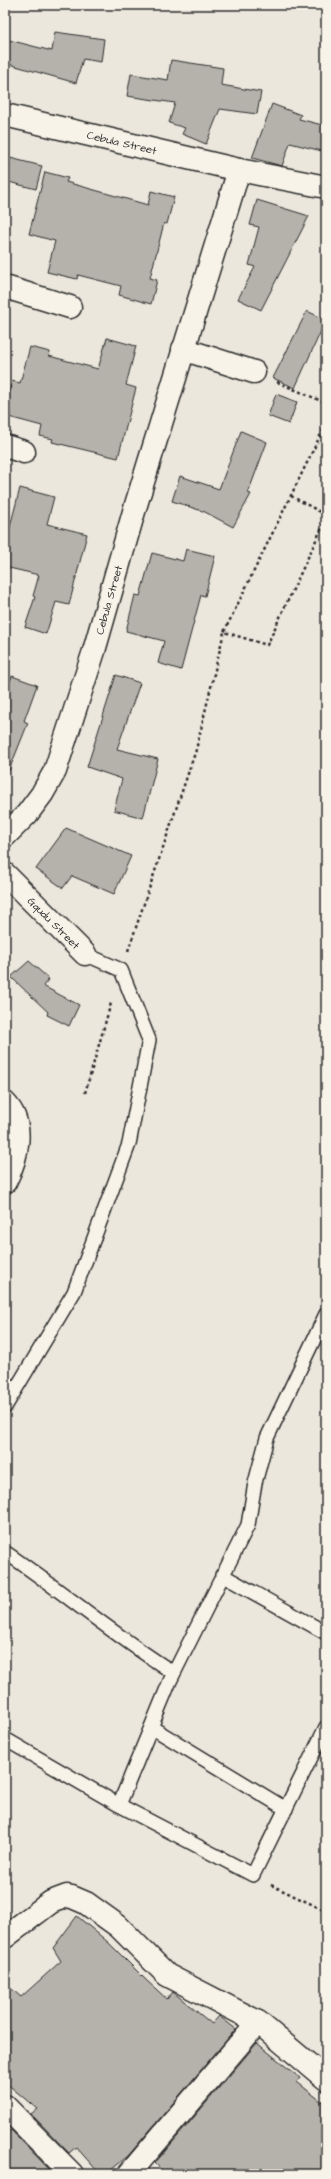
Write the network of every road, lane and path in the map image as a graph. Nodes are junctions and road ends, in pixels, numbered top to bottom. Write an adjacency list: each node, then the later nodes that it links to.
1 (5, 116): 2 (street, Cebula Street)
2 (239, 170): 3 (street, Cebula Street); 6 (street, Cebula Street)
3 (326, 187)
4 (5, 287): 5 (street)
5 (70, 307)
6 (183, 349): 7 (street); 14 (street, Cebula Street)
7 (254, 372): 8 (path)
8 (326, 403)
9 (326, 424): 10 (path)
10 (291, 496): 11 (path); 13 (path)
11 (326, 515)
12 (326, 519): 13 (path)
13 (224, 632): 17 (path)
14 (5, 836)
15 (5, 874): 16 (street, Gqudu Street)
16 (85, 954): 17 (lane)
17 (121, 970): 18 (path); 22 (lane)
18 (85, 1093)
19 (5, 1103): 20 (street)
20 (5, 1182)
21 (326, 1314): 24 (lane)
22 (5, 1407)
23 (5, 1552): 26 (lane)
24 (222, 1575): 25 (lane); 26 (lane)
25 (326, 1633)
26 (174, 1673): 27 (lane)
27 (151, 1727): 30 (lane); 31 (lane)
28 (326, 1727): 31 (lane)
29 (5, 1739): 30 (lane)
30 (119, 1805): 32 (lane)
31 (286, 1808): 32 (lane)
32 (252, 1875): 33 (path)
33 (326, 1911)
34 (5, 1937): 35 (street)
35 (258, 2022): 36 (street); 39 (street)
36 (326, 2078)
37 (5, 2106): 38 (street)
38 (72, 2174)
39 (129, 2174)

